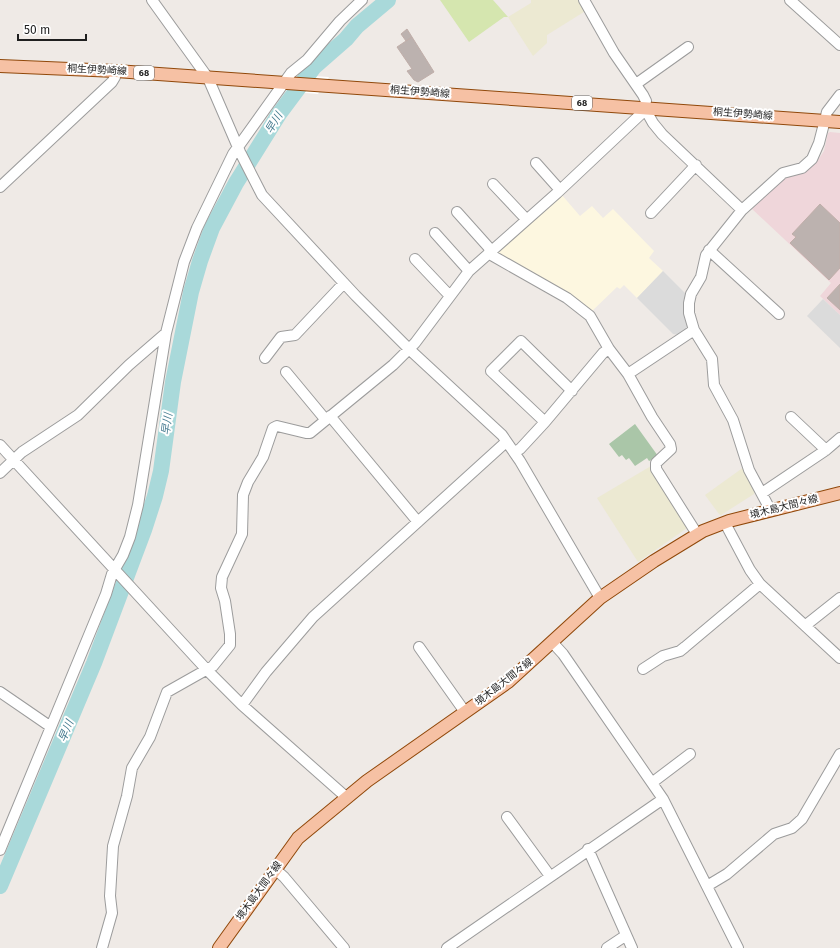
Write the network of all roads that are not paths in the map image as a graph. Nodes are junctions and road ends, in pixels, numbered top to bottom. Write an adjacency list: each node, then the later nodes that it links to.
1 (152, 0): 9 (street)
2 (362, 0): 10 (street)
3 (584, 0): 11 (street)
4 (791, 0): 5 (street)
5 (840, 45)
6 (688, 47): 11 (street)
7 (0, 66): 8 (main road, 桐生伊勢崎線 / 68)
8 (116, 70): 9 (main road, 桐生伊勢崎線 / 68); 20 (street)
9 (208, 78): 10 (main road, 桐生伊勢崎線 / 68); 16 (street)
10 (286, 83): 13 (main road, 桐生伊勢崎線 / 68); 16 (street)
11 (636, 84): 13 (street)
12 (840, 95): 14 (street)
13 (644, 107): 14 (main road, 桐生伊勢崎線 / 68); 18 (street); 21 (street)
14 (825, 120): 15 (main road, 桐生伊勢崎線 / 68); 22 (street)
15 (840, 122)
16 (239, 149): 31 (street); 35 (street)
17 (536, 163): 21 (street)
18 (696, 165): 22 (street); 24 (street)
19 (493, 184): 25 (street)
20 (0, 186)
21 (560, 190): 25 (street)
22 (746, 207): 27 (street)
23 (457, 212): 28 (street)
24 (651, 213)
25 (526, 219): 28 (street)
26 (435, 233): 30 (street)
27 (709, 250): 33 (street); 34 (street)
28 (490, 251): 30 (street); 37 (street)
29 (415, 259): 32 (street)
30 (469, 271): 32 (street)
31 (344, 283): 36 (street); 38 (street)
32 (450, 296): 36 (street)
33 (779, 314)
34 (694, 330): 40 (street); 52 (street)
35 (166, 333): 50 (street); 58 (street)
36 (409, 349): 42 (street); 46 (street)
37 (608, 349): 40 (street); 41 (street)
38 (265, 358)
39 (286, 372): 42 (street)
40 (628, 374): 57 (street)
41 (572, 391): 44 (street); 44 (street)
42 (328, 417): 55 (street); 67 (street)
43 (791, 417): 48 (street)
44 (545, 422): 49 (street)
45 (840, 438): 48 (street)
46 (506, 442): 49 (street); 55 (street)
47 (0, 445): 50 (street)
48 (826, 450): 52 (street)
49 (514, 452): 60 (street)
50 (14, 460): 51 (street); 58 (street)
51 (0, 473)
52 (762, 493): 54 (street)
53 (840, 493): 54 (main road, 境木島大間々線)
54 (771, 511): 56 (main road, 境木島大間々線)
55 (418, 522): 69 (street)
56 (725, 523): 57 (main road, 境木島大間々線); 59 (street)
57 (696, 534): 60 (main road, 境木島大間々線)
58 (116, 571): 67 (street); 71 (street)
59 (760, 584): 62 (street); 66 (street)
60 (600, 598): 63 (main road, 境木島大間々線)
61 (840, 598): 62 (street)
62 (806, 625): 65 (street)
63 (552, 642): 70 (main road, 境木島大間々線); 75 (street)
64 (419, 647): 70 (street)
65 (840, 658)
66 (643, 669)
67 (207, 670): 69 (street); 85 (street)
68 (0, 692): 71 (street)
69 (242, 705): 76 (street)
70 (465, 712): 76 (main road, 境木島大間々線)
71 (51, 727): 80 (street)
72 (690, 754): 75 (street)
73 (840, 754): 74 (street)
74 (837, 766): 83 (street)
75 (653, 782): 77 (street)
76 (346, 798): 81 (main road, 境木島大間々線)
77 (663, 799): 79 (street); 83 (street)
78 (507, 817): 82 (street)
79 (588, 849): 82 (street); 84 (street)
80 (0, 850)
81 (275, 869): 86 (main road, 境木島大間々線); 87 (street)
82 (550, 876): 88 (street)
83 (707, 886): 91 (street)
84 (625, 936): 89 (street); 90 (street)
85 (102, 948)
86 (219, 948)
87 (344, 948)
88 (447, 948)
89 (607, 948)
90 (632, 948)
91 (738, 948)

